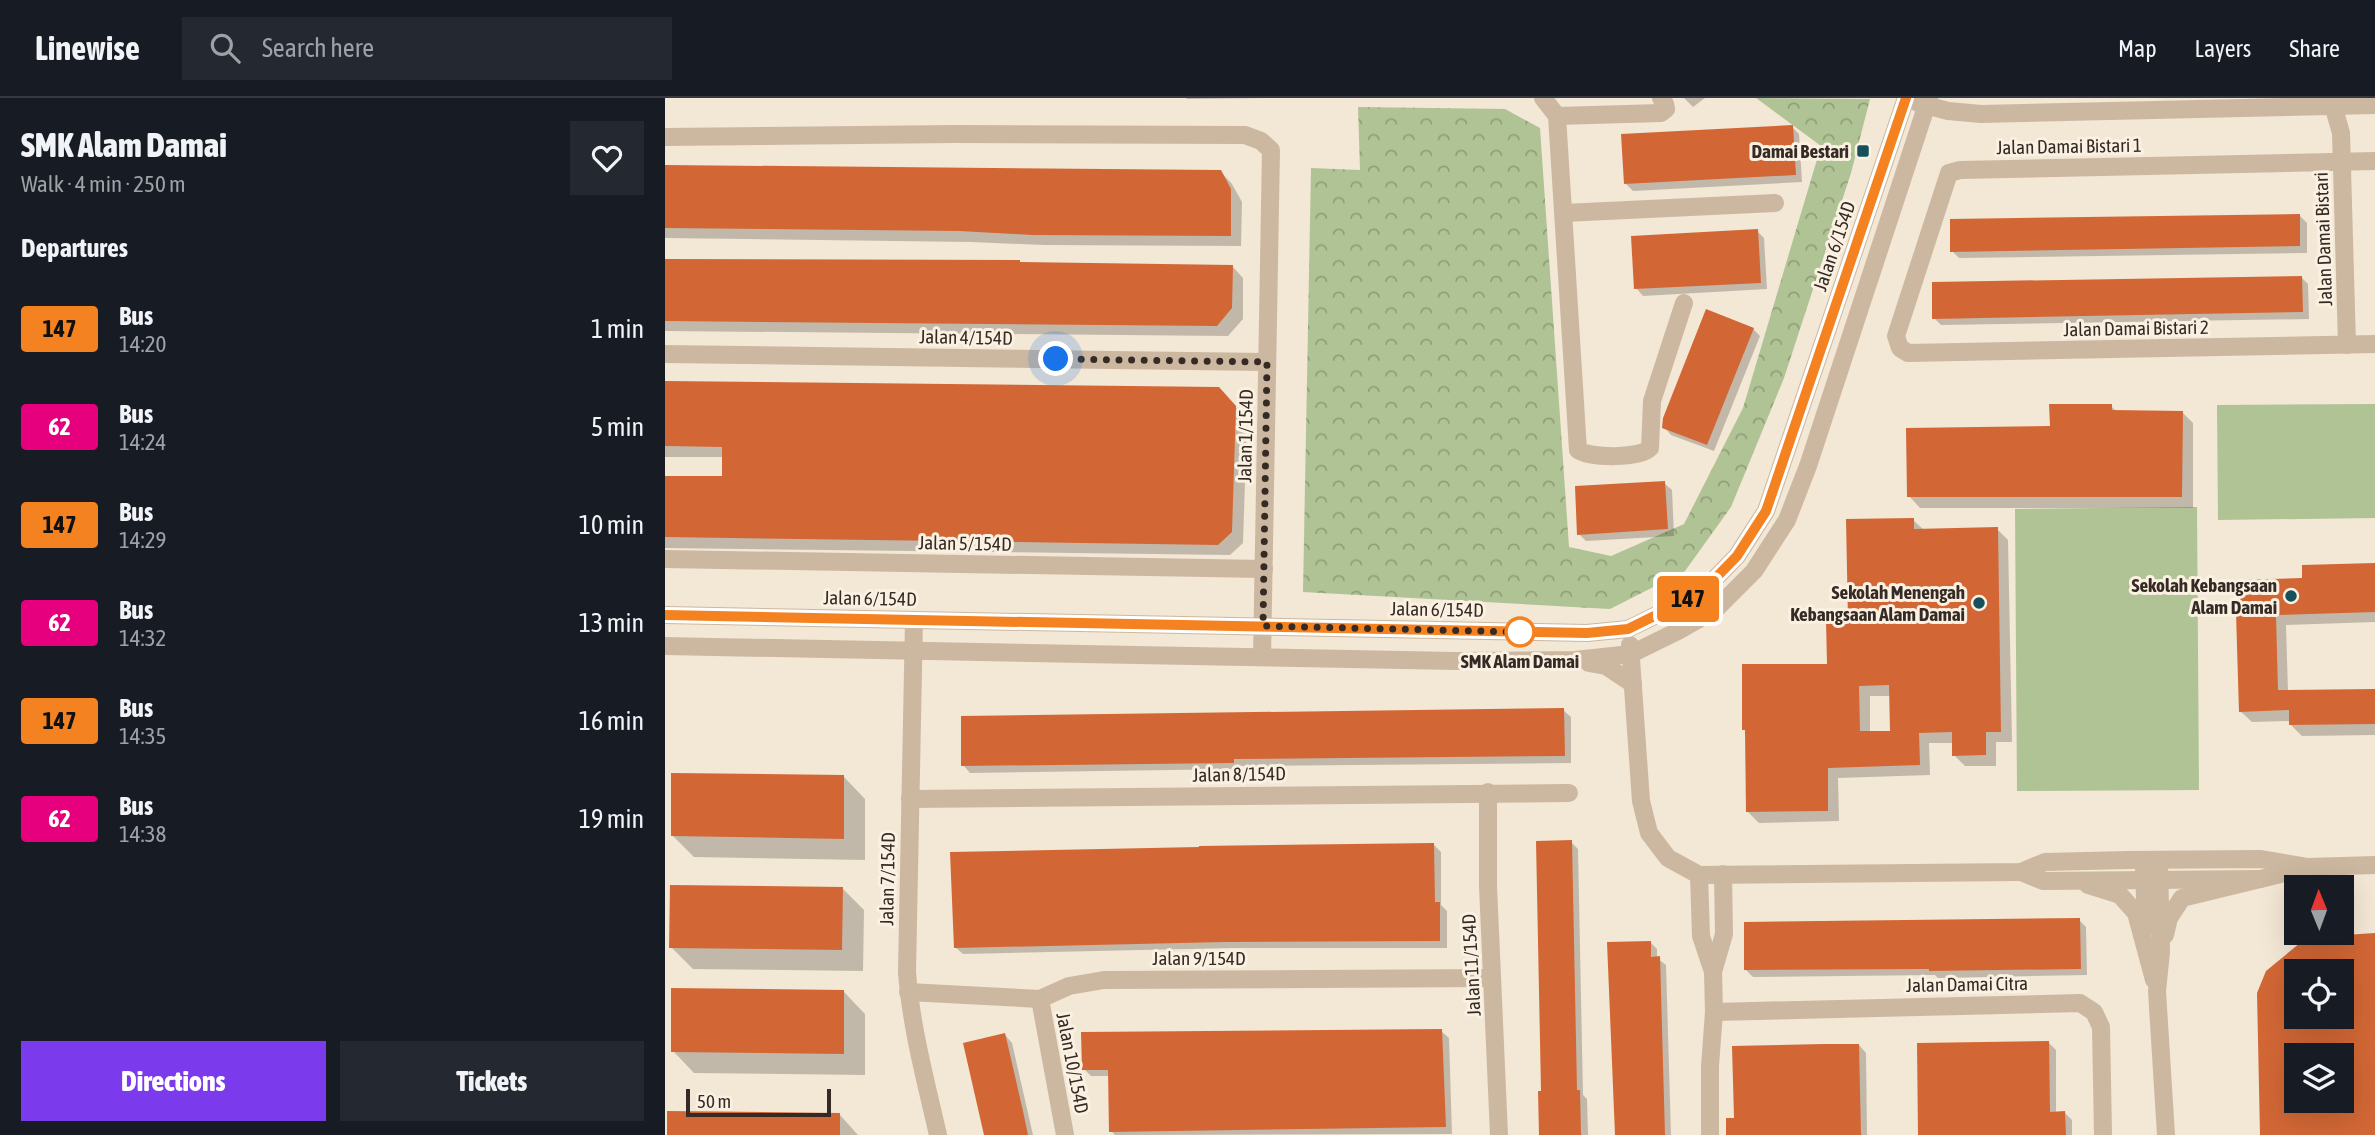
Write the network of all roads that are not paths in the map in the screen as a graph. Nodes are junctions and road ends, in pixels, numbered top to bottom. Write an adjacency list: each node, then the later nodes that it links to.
1 (1543, 98): 8 (street)
2 (1661, 98): 8 (street)
3 (1902, 98): 7 (street); 26 (street, Jalan 6/154D)
4 (2333, 102): 5 (street); 7 (street); 9 (street, Jalan Damai Bistari)
5 (2352, 102): 6 (street); 9 (street, Jalan Damai Bistari)
6 (2375, 105)
7 (1930, 108): 27 (street)
8 (1557, 116): 14 (street)
9 (2341, 132): 11 (street, Jalan Damai Bistari)
10 (665, 138): 20 (street, Jalan 1/154D)
11 (2342, 161): 12 (street, Jalan Damai Bistari 1); 17 (street, Jalan Damai Bistari); 18 (street, Jalan Damai Bistari 1)
12 (2375, 161)
13 (1775, 203): 14 (street)
14 (1564, 213): 15 (street)
15 (1684, 303)
16 (2375, 344): 17 (street, Jalan Damai Bistari 2)
17 (2347, 345): 18 (street, Jalan Damai Bistari 2)
18 (1900, 348)
19 (665, 354): 20 (street, Jalan 4/154D)
20 (1267, 362): 22 (street, Jalan 1/154D)
21 (665, 559): 22 (street, Jalan 5/154D)
22 (1264, 569): 25 (street, Jalan 1/154D)
23 (665, 615): 24 (street, Jalan 6/154D)
24 (914, 620): 25 (street, Jalan 6/154D); 30 (street, Jalan 7/154D)
25 (1263, 626): 26 (street, Jalan 6/154D); 33 (street, Jalan 1/154D)
26 (1628, 629): 32 (street)
27 (1658, 641): 32 (street); 36 (street)
28 (665, 646): 29 (street)
29 (863, 650): 30 (street); 35 (street)
30 (913, 651): 31 (street); 35 (street, Jalan 7/154D)
31 (950, 652): 33 (street); 35 (street)
32 (1631, 654): 34 (street); 36 (street)
33 (1262, 657): 34 (street)
34 (1574, 660): 36 (street)
35 (913, 682): 39 (street, Jalan 7/154D)
36 (1633, 684): 45 (street)
37 (1488, 792): 38 (street, Jalan 8/154D); 39 (street, Jalan 8/154D); 51 (street, Jalan 11/154D)
38 (1569, 793)
39 (910, 799): 52 (street, Jalan 7/154D)
40 (2151, 860): 42 (street); 43 (street); 47 (street)
41 (2375, 865): 42 (street)
42 (2308, 867): 46 (street)
43 (2021, 872): 44 (street); 48 (street)
44 (1723, 874): 45 (street); 50 (street)
45 (1699, 875): 50 (street)
46 (2261, 879): 47 (street); 49 (street)
47 (2152, 880): 48 (street); 49 (street)
48 (2075, 881): 49 (street)
49 (2154, 952): 60 (street)
50 (1713, 972): 54 (street)
51 (1492, 978): 53 (street, Jalan 9/154D); 57 (street, Jalan 11/154D)
52 (908, 992): 53 (street, Jalan 9/154D); 55 (street, Jalan 7/154D)
53 (1040, 999): 56 (street, Jalan 10/154D)
54 (1714, 1012): 58 (street); 59 (street, Jalan Damai Citra)
55 (938, 1135)
56 (1066, 1135)
57 (1499, 1135)
58 (1710, 1135)
59 (2103, 1135)
60 (2167, 1135)

